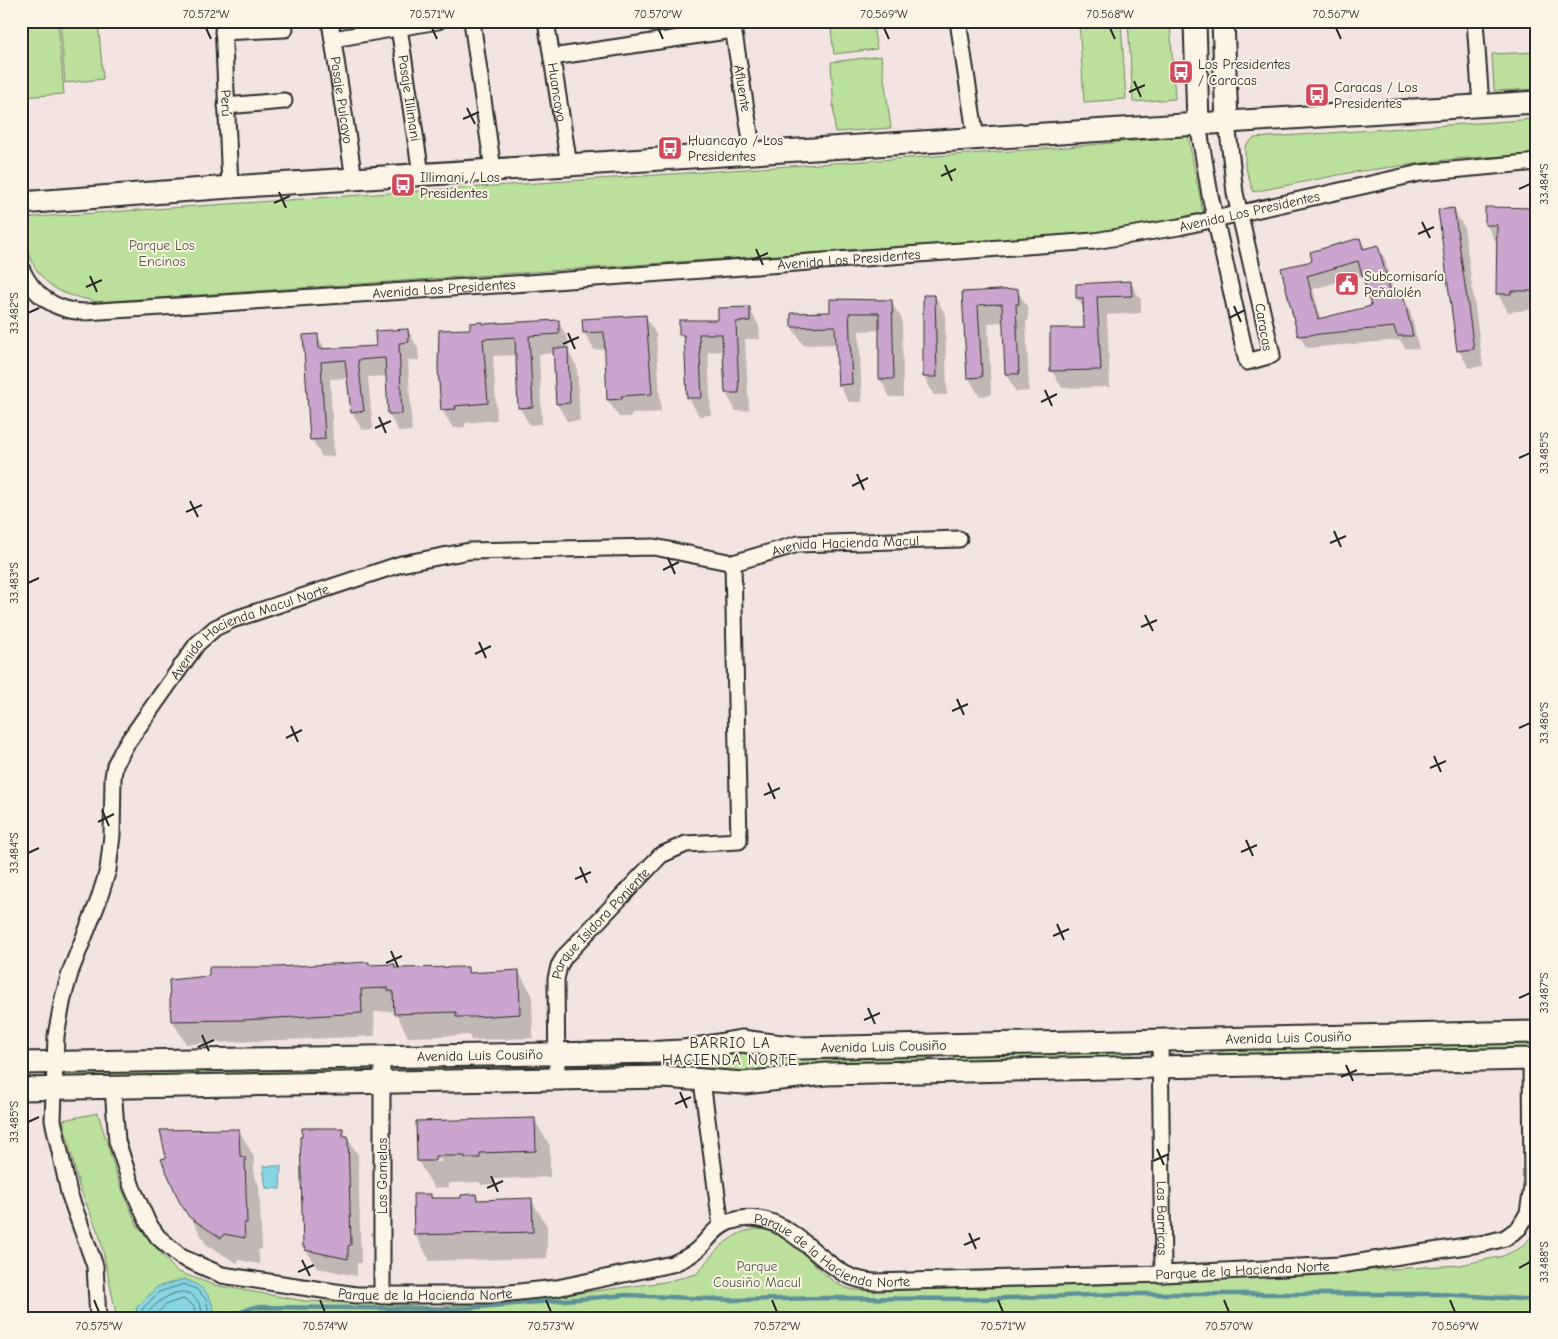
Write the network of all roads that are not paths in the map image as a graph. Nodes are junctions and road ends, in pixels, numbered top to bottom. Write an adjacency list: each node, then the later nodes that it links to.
1 (330, 21): 13 (street, Pasaje Pulcayo)
2 (438, 21): 9 (street)
3 (472, 21): 25 (street)
4 (546, 21): 14 (street, Huancayo)
5 (958, 21): 21 (street)
6 (1195, 21): 20 (street, Caracas)
7 (1224, 21): 19 (street, Caracas)
8 (1475, 21): 17 (street)
9 (398, 25): 13 (street); 26 (street, Pasaje Illimani)
10 (732, 26): 14 (street); 22 (street, Afluente)
11 (223, 27): 12 (street); 18 (street, Perú)
12 (285, 29)
13 (333, 39): 27 (street, Pasaje Pulcayo)
14 (552, 57): 24 (street, Huancayo)
15 (284, 101): 18 (street)
16 (1537, 102): 17 (street)
17 (1481, 105): 19 (street)
18 (226, 106): 28 (street, Perú)
19 (1227, 122): 20 (street); 30 (street, Caracas)
20 (1198, 124): 21 (street); 31 (street, Caracas)
21 (976, 139): 22 (street)
22 (753, 153): 24 (street)
23 (1537, 162): 30 (street, Avenida Los Presidentes)
24 (569, 165): 25 (street)
25 (494, 170): 26 (street)
26 (421, 174): 27 (street)
27 (354, 178): 28 (street)
28 (230, 186): 29 (street)
29 (21, 203)
30 (1239, 213): 31 (street, Avenida Los Presidentes); 31 (street, Caracas)
31 (1215, 218): 32 (street, Avenida Los Presidentes)
32 (21, 268)
33 (959, 539): 34 (street, Avenida Hacienda Macul)
34 (732, 563): 38 (street, Parque Isidora Poniente); 41 (street, Avenida Hacienda Macul Norte)
35 (1537, 1032): 36 (street, Avenida Luis Cousiño)
36 (1160, 1040): 37 (street, Avenida Luis Cousiño); 43 (street, Las Barricas)
37 (943, 1045): 38 (street, Avenida Luis Cousiño); 44 (street)
38 (557, 1053): 39 (street, Avenida Luis Cousiño); 45 (street, Parque Isidora Poniente)
39 (382, 1057): 41 (street, Avenida Luis Cousiño); 47 (street, Las Gamelas)
40 (1534, 1059): 43 (street, Avenida Luis Cousiño); 52 (street, Parque de la Hacienda Norte)
41 (54, 1062): 42 (street, Avenida Luis Cousiño); 48 (street)
42 (21, 1063)
43 (1161, 1068): 44 (street, Avenida Luis Cousiño); 52 (street, Las Barricas)
44 (943, 1072): 46 (street, Avenida Luis Cousiño)
45 (557, 1079): 46 (street, Avenida Luis Cousiño); 47 (street, Avenida Luis Cousiño)
46 (702, 1081): 51 (street)
47 (382, 1084): 49 (street, Avenida Luis Cousiño); 53 (street, Las Gamelas)
48 (54, 1088): 49 (street, Avenida Luis Cousiño); 50 (street, Avenida Luis Cousiño); 54 (street)
49 (113, 1088): 53 (street, Parque de la Hacienda Norte)
50 (21, 1089)
51 (721, 1226): 52 (street, Parque de la Hacienda Norte); 53 (street, Parque de la Hacienda Norte)
52 (1163, 1274)
53 (382, 1296)
54 (98, 1318)

